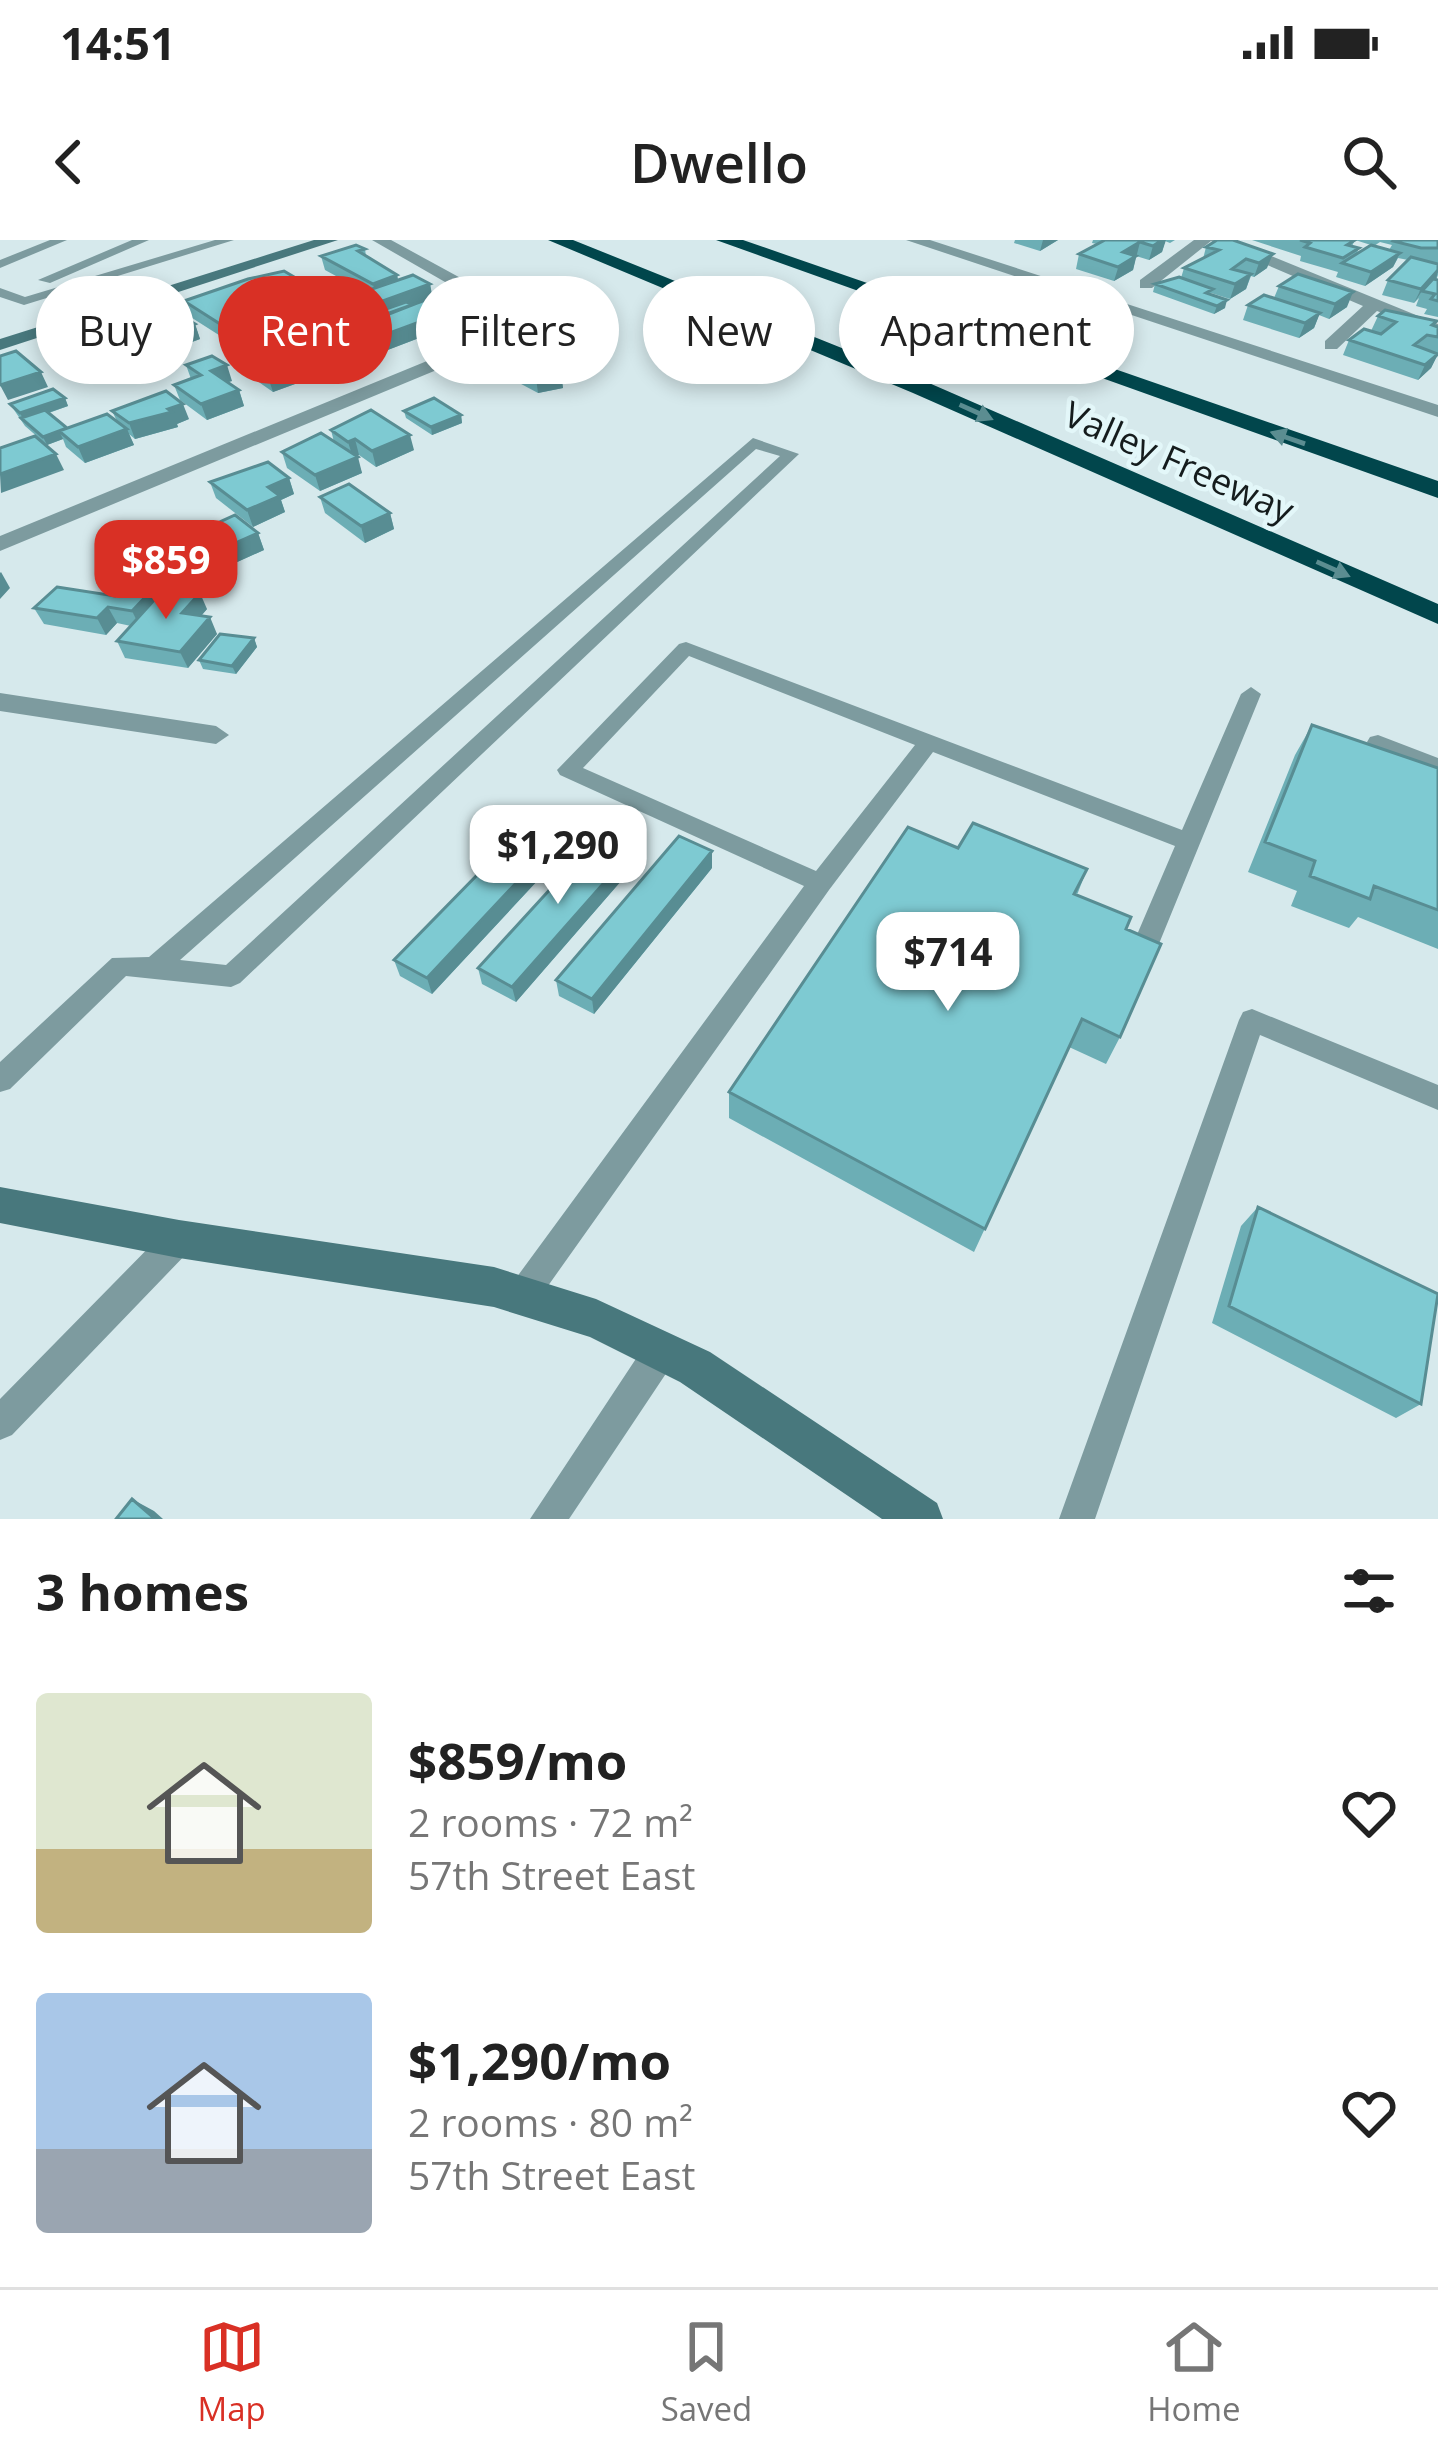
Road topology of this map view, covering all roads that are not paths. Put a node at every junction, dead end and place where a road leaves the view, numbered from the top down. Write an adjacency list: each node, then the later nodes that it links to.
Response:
1 (62, 240): 13 (lane)
2 (142, 240): 16 (lane)
3 (175, 240): 12 (lane)
4 (228, 240): 12 (lane)
5 (330, 240): 14 (main road)
6 (380, 240): 23 (street)
7 (556, 240): 24 (highway, Valley Freeway, one-way to 24)
8 (914, 240): 21 (street)
9 (1204, 240): 15 (street)
10 (1218, 240): 17 (street)
11 (731, 242): 22 (highway, Valley Freeway, one-way to 11)
12 (192, 251): 14 (lane); 16 (lane)
13 (0, 264)
14 (226, 273): 19 (main road)
15 (1146, 284)
16 (4, 294)
17 (1375, 304): 18 (street); 20 (street)
18 (1438, 330)
19 (0, 345)
20 (1330, 345)
21 (1438, 411)
22 (1438, 490)
23 (0, 544)
24 (1438, 615)
25 (1251, 694): 31 (lane)
26 (0, 702): 27 (street)
27 (216, 735)
28 (930, 740): 31 (lane); 32 (lane); 32 (lane)
29 (1378, 742): 30 (lane)
30 (1438, 766)
31 (1188, 842): 33 (lane)
32 (820, 884): 39 (lane)
33 (1143, 951)
34 (154, 968): 34 (lane); 35 (lane)
35 (0, 1080)
36 (1438, 1098): 44 (lane)
37 (0, 1205): 38 (main road)
38 (179, 1239): 39 (main road); 41 (lane)
39 (522, 1296): 40 (main road)
40 (662, 1351): 42 (lane); 43 (main road)
41 (0, 1423)
42 (548, 1519)
43 (921, 1519)
44 (1077, 1519)

